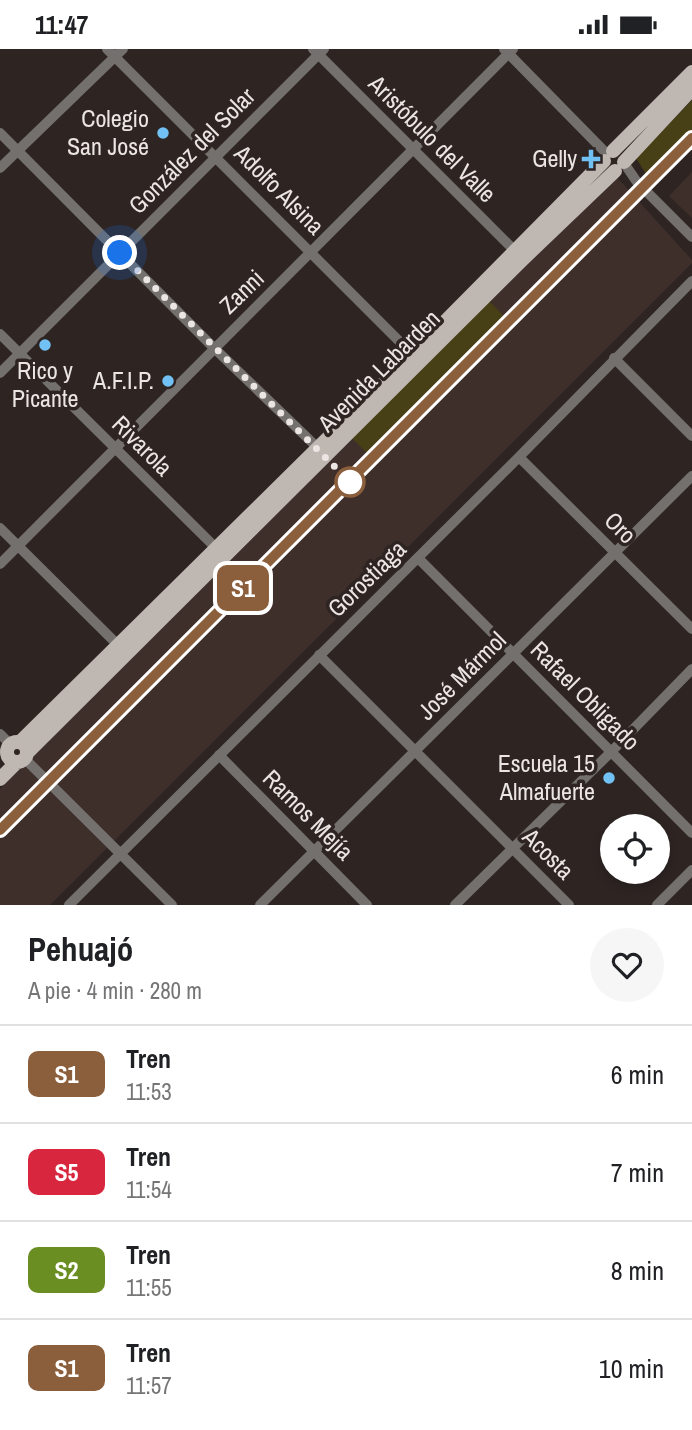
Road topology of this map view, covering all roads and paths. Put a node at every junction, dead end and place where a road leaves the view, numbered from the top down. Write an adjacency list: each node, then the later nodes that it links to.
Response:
1 (318, 51): 8 (street, Aristóbulo del Valle); 9 (street, González del Solar)
2 (509, 51): 8 (street, Zanni); 10 (street)
3 (115, 52): 7 (street); 9 (street, Adolfo Alsina)
4 (692, 72): 10 (main road, Avenida Labarden)
5 (692, 89): 10 (main road, Avenida Labarden)
6 (0, 133): 7 (street)
7 (17, 150): 11 (street); 13 (street)
8 (413, 150): 14 (street, Zanni); 15 (street, Aristóbulo del Valle)
9 (216, 157): 13 (street, González del Solar); 14 (street, Adolfo Alsina)
10 (615, 162): 12 (street); 15 (main road, Avenida Labarden)
11 (0, 168)
12 (692, 237)
13 (120, 253): 18 (street); 19 (street, González del Solar)
14 (312, 253): 18 (street, Zanni); 20 (street, Adolfo Alsina)
15 (518, 254): 20 (main road, Avenida Labarden)
16 (692, 281): 21 (street, Gorostiaga)
17 (0, 334): 19 (street, Rivarola)
18 (214, 348): 24 (street, Zanni); 25 (street)
19 (19, 353): 22 (street, González del Solar); 24 (street, Rivarola)
20 (416, 358): 25 (main road, Avenida Labarden)
21 (614, 358): 23 (street); 26 (street, Gorostiaga)
22 (0, 373)
23 (692, 436)
24 (114, 449): 29 (street, Zanni); 30 (street, Rivarola)
25 (321, 451): 30 (main road, Avenida Labarden)
26 (519, 457): 31 (street, Oro); 32 (street, Gorostiaga)
27 (692, 476): 31 (street, José Mármol)
28 (0, 528): 29 (street)
29 (18, 546): 33 (street, Zanni); 35 (street)
30 (221, 553): 35 (main road, Avenida Labarden)
31 (615, 553): 34 (street, Oro); 36 (street, José Mármol)
32 (418, 558): 36 (street, Rafael Obligado); 37 (street, Gorostiaga)
33 (0, 563)
34 (692, 629)
35 (122, 650): 39 (main road, Avenida Labarden)
36 (513, 654): 40 (street, José Mármol); 41 (street, Rafael Obligado)
37 (319, 655): 40 (street, Acosta); 42 (street, Gorostiaga)
38 (692, 669): 41 (street)
39 (13, 752): 43 (main road, Avenida Labarden); 47 (street)
40 (416, 752): 45 (street, Acosta); 46 (street, José Mármol)
41 (611, 752): 44 (street, Rafael Obligado); 45 (street)
42 (219, 755): 46 (street, Ramos Mejía); 47 (street, Gorostiaga)
43 (0, 779)
44 (692, 833)
45 (512, 848): 53 (street); 54 (street, Acosta)
46 (314, 852): 51 (street, José Mármol); 52 (street, Ramos Mejía)
47 (120, 853): 49 (street, Gorostiaga); 50 (street)
48 (692, 870): 55 (street)
49 (69, 905)
50 (172, 905)
51 (260, 905)
52 (368, 905)
53 (455, 905)
54 (569, 905)
55 (657, 905)

